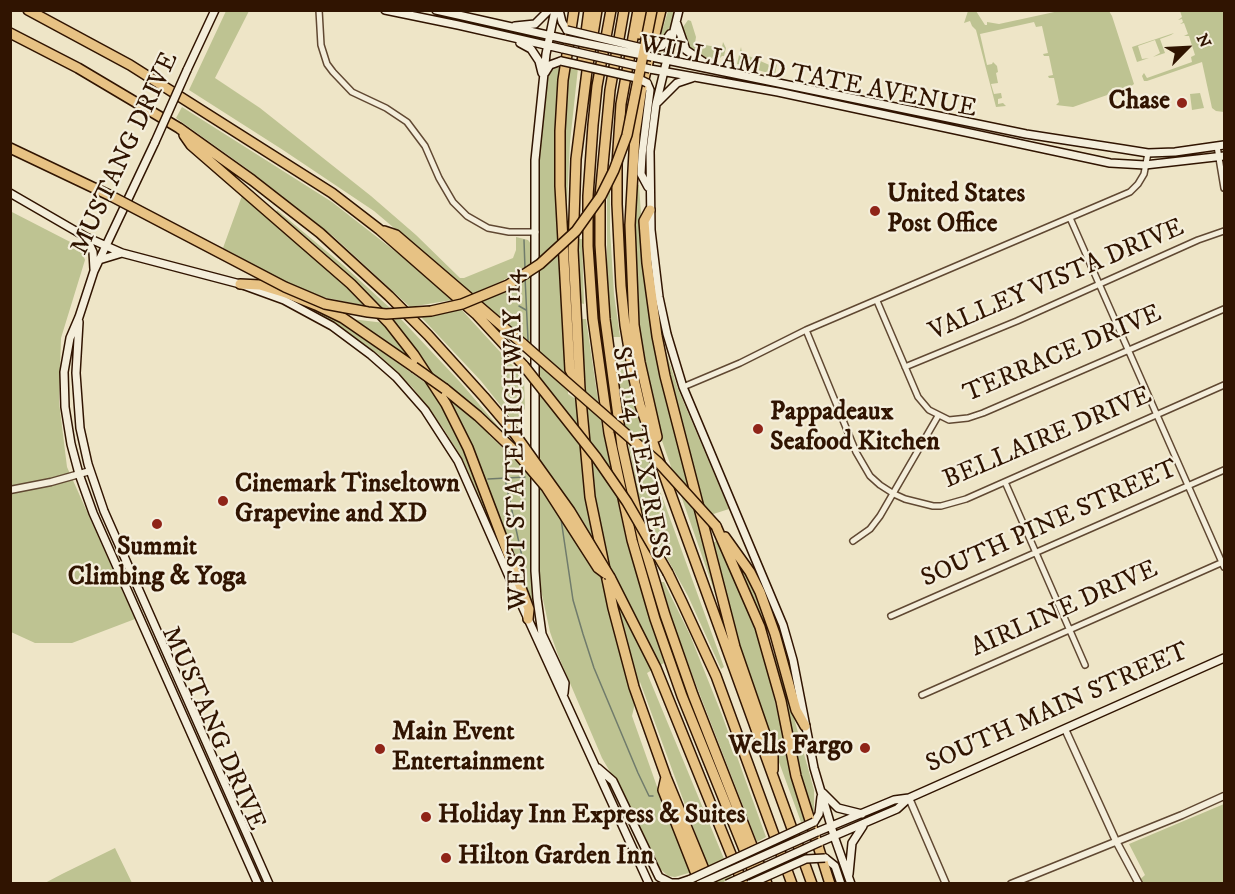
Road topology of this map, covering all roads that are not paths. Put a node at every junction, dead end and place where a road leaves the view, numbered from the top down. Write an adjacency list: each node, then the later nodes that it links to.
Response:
1 (28, 10): 51 (highway)
2 (215, 10): 55 (main road, MUSTANG DRIVE, bridge)
3 (385, 10): 19 (main road, WILLIAM D TATE AVENUE)
4 (436, 10): 18 (main road, WILLIAM D TATE AVENUE)
5 (549, 10): 21 (main road)
6 (557, 10): 20 (main road, bridge); 23 (main road, WEST STATE HIGHWAY 114)
7 (574, 10): 69 (highway)
8 (589, 10): 40 (highway)
9 (597, 10): 40 (highway)
10 (611, 10): 118 (highway, SH 114 TEXPRESS)
11 (624, 10): 119 (highway, SH 114 TEXPRESS)
12 (638, 10): 27 (highway)
13 (645, 10): 27 (highway)
14 (652, 10): 42 (highway, bridge)
15 (661, 10): 72 (highway)
16 (680, 10): 20 (main road)
17 (320, 11): 53 (street)
18 (460, 16): 19 (main road); 21 (main road, WILLIAM D TATE AVENUE)
19 (420, 17): 24 (main road, WILLIAM D TATE AVENUE)
20 (676, 22): 26 (main road); 28 (main road)
21 (509, 26): 23 (main road, WILLIAM D TATE AVENUE)
22 (10, 33): 38 (highway)
23 (550, 36): 25 (main road, WEST STATE HIGHWAY 114); 26 (main road, WILLIAM D TATE AVENUE, bridge)
24 (513, 39): 25 (main road, WILLIAM D TATE AVENUE); 31 (main road)
25 (547, 46): 29 (main road, WILLIAM D TATE AVENUE, bridge); 31 (main road, WEST STATE HIGHWAY 114)
26 (667, 60): 28 (main road, WILLIAM D TATE AVENUE); 29 (main road)
27 (628, 65): 72 (highway)
28 (714, 69): 32 (main road, WILLIAM D TATE AVENUE)
29 (664, 71): 30 (main road, WILLIAM D TATE AVENUE); 34 (main road)
30 (698, 77): 33 (main road, WILLIAM D TATE AVENUE); 34 (main road)
31 (543, 79): 47 (main road, bridge); 53 (main road, WEST STATE HIGHWAY 114)
32 (780, 82): 33 (main road); 35 (main road, WILLIAM D TATE AVENUE)
33 (778, 92): 36 (main road, WILLIAM D TATE AVENUE)
34 (656, 104): 47 (main road)
35 (922, 112): 36 (main road); 37 (main road, WILLIAM D TATE AVENUE)
36 (920, 122): 39 (main road, WILLIAM D TATE AVENUE)
37 (988, 125): 39 (main road); 43 (main road, WILLIAM D TATE AVENUE)
38 (178, 128): 84 (highway, bridge); 88 (highway)
39 (986, 135): 45 (main road, WILLIAM D TATE AVENUE)
40 (579, 141): 69 (highway)
41 (1221, 146): 43 (main road, WILLIAM D TATE AVENUE); 44 (street)
42 (10, 148)
43 (1148, 153): 45 (street)
44 (1222, 157): 45 (main road, WILLIAM D TATE AVENUE); 46 (street)
45 (1145, 165): 50 (street)
46 (1224, 188)
47 (650, 189): 49 (main road)
48 (10, 193): 54 (main road)
49 (650, 210): 68 (main road); 98 (highway)
50 (1070, 218): 60 (street); 61 (street)
51 (380, 230): 80 (highway, bridge); 120 (highway, bridge)
52 (1224, 231): 60 (street, VALLEY VISTA DRIVE)
53 (536, 232): 93 (main road, WEST STATE HIGHWAY 114)
54 (86, 237): 55 (main road); 58 (main road)
55 (106, 246): 56 (main road); 57 (main road, MUSTANG DRIVE)
56 (122, 254): 57 (main road); 59 (main road)
57 (99, 260): 58 (main road, MUSTANG DRIVE)
58 (94, 272): 63 (main road, MUSTANG DRIVE)
59 (240, 284): 84 (highway, bridge); 88 (main road)
60 (1099, 284): 65 (street); 66 (street, VALLEY VISTA DRIVE)
61 (877, 301): 64 (street); 66 (street, TERRACE DRIVE)
62 (1224, 309): 65 (street, TERRACE DRIVE)
63 (79, 317): 74 (main road, MUSTANG DRIVE); 75 (main road, MUSTANG DRIVE)
64 (806, 330): 68 (street); 79 (street, BELLAIRE DRIVE)
65 (1128, 350): 70 (street); 71 (street, TERRACE DRIVE)
66 (905, 367): 71 (street, TERRACE DRIVE)
67 (1224, 385): 70 (street, BELLAIRE DRIVE)
68 (683, 387): 94 (main road)
69 (580, 389): 97 (highway)
70 (1157, 415): 76 (street, BELLAIRE DRIVE); 77 (street)
71 (938, 416): 79 (street)
72 (655, 448): 98 (highway)
73 (1224, 470): 77 (street, SOUTH PINE STREET)
74 (90, 471): 75 (street); 85 (main road, MUSTANG DRIVE)
75 (79, 474): 78 (street); 86 (main road, MUSTANG DRIVE)
76 (1005, 482): 79 (street, BELLAIRE DRIVE); 82 (street)
77 (1188, 485): 82 (street, SOUTH PINE STREET); 83 (street)
78 (10, 490)
79 (894, 494): 81 (street)
80 (717, 526): 94 (highway); 122 (highway)
81 (853, 540)
82 (1036, 552): 87 (street, SOUTH PINE STREET); 89 (street)
83 (1224, 563): 89 (street, AIRLINE DRIVE)
84 (610, 577): 116 (highway)
85 (148, 612): 86 (main road); 107 (main road, MUSTANG DRIVE)
86 (139, 616): 108 (main road, MUSTANG DRIVE)
87 (891, 616)
88 (528, 619): 93 (main road)
89 (1070, 629): 91 (street); 92 (street, AIRLINE DRIVE)
90 (1224, 658): 95 (main road, SOUTH MAIN STREET)
91 (1085, 664)
92 (922, 695)
93 (563, 696): 96 (main road, WEST STATE HIGHWAY 114)
94 (805, 726): 99 (main road)
95 (1065, 729): 101 (main road, SOUTH MAIN STREET); 106 (street)
96 (596, 766): 110 (main road); 113 (main road, WEST STATE HIGHWAY 114)
97 (666, 777): 110 (highway); 114 (highway)
98 (774, 781): 121 (highway)
99 (821, 792): 102 (main road); 104 (main road); 110 (main road, bridge)
100 (1224, 796): 106 (street)
101 (909, 798): 102 (main road, SOUTH MAIN STREET); 103 (main road, SOUTH MAIN STREET); 124 (street)
102 (862, 814): 104 (main road, SOUTH MAIN STREET)
103 (865, 823): 105 (main road, SOUTH MAIN STREET); 109 (main road)
104 (831, 826): 105 (main road); 110 (main road, SOUTH MAIN STREET, bridge)
105 (834, 836): 109 (main road); 115 (main road, SOUTH MAIN STREET, bridge)
106 (1116, 841): 125 (street); 126 (street)
107 (253, 848): 108 (main road); 112 (main road, MUSTANG DRIVE)
108 (244, 852): 111 (main road, MUSTANG DRIVE)
109 (850, 880)
110 (697, 882)
111 (258, 884)
112 (269, 884)
113 (649, 884)
114 (710, 884)
115 (727, 884)
116 (743, 884)
117 (750, 884): 123 (main road, bridge)
118 (758, 884)
119 (767, 884)
120 (792, 884)
121 (812, 884)
122 (830, 884)
123 (841, 884)
124 (946, 884)
125 (1011, 884)
126 (1139, 884)

